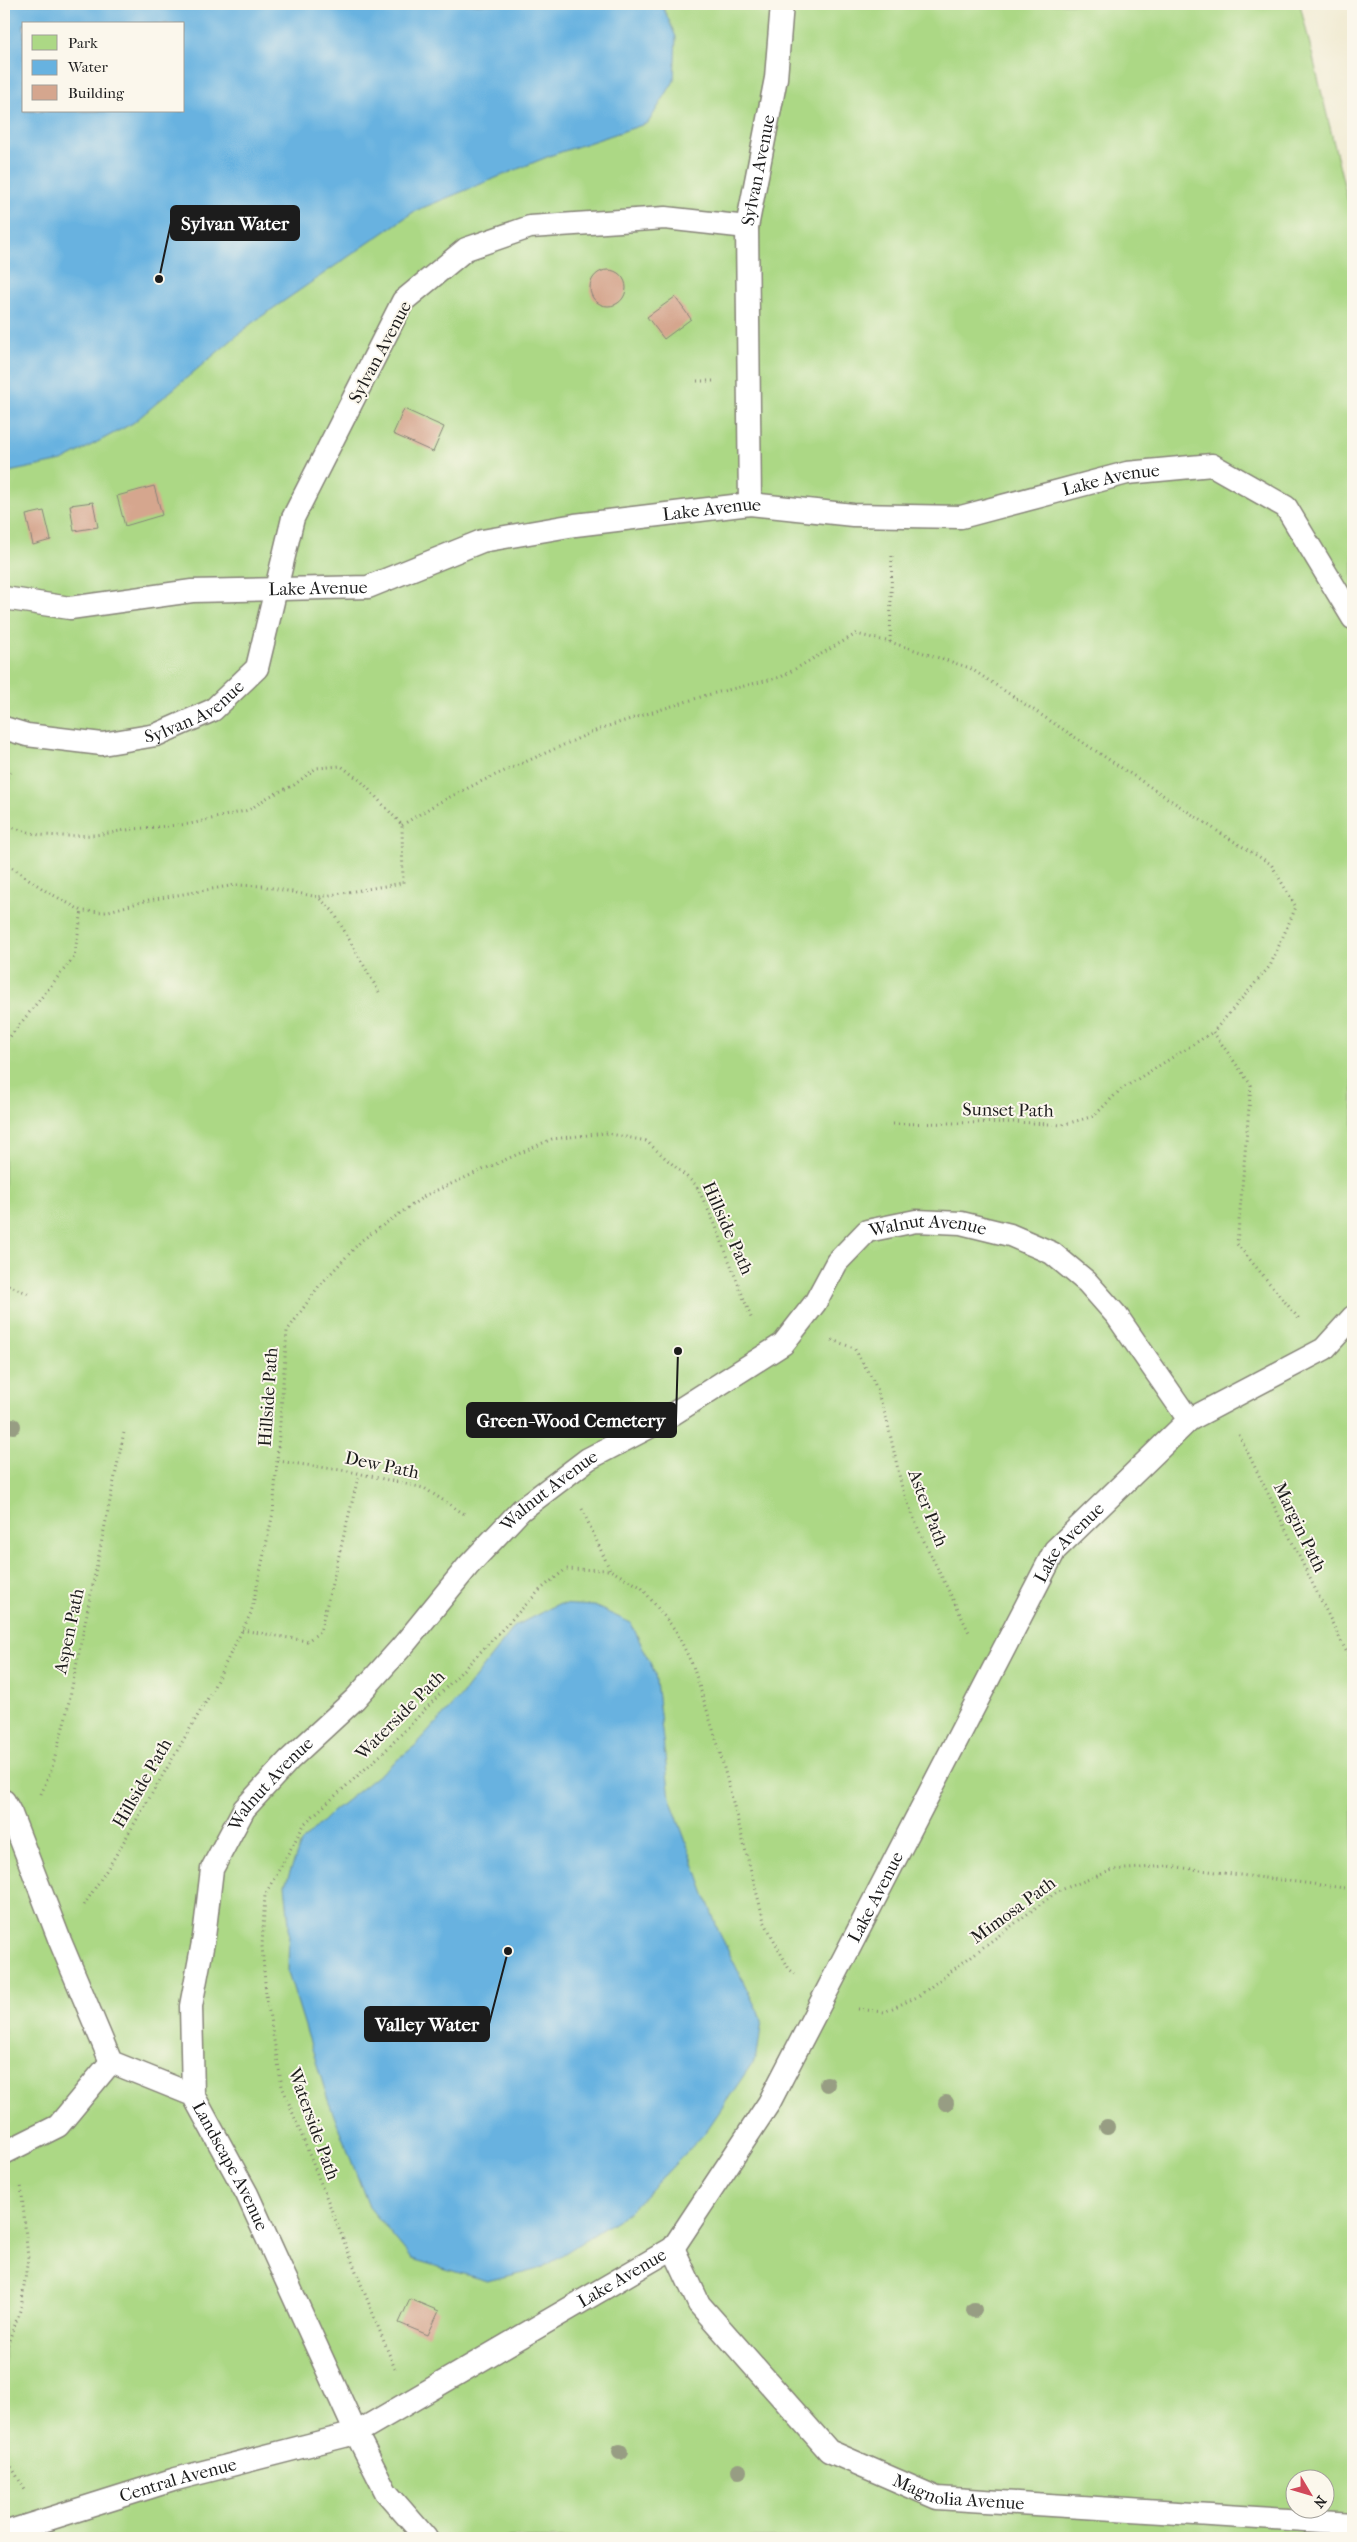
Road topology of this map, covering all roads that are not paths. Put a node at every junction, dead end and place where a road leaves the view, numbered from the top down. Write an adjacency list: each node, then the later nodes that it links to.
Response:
1 (782, 4): 2 (lane, Sylvan Avenue)
2 (747, 227): 3 (lane); 4 (lane, Sylvan Avenue)
3 (750, 504): 4 (lane, Lake Avenue); 6 (lane, Lake Avenue)
4 (276, 590): 5 (lane, Lake Avenue); 7 (lane, Sylvan Avenue)
5 (4, 598)
6 (1353, 618)
7 (4, 728)
8 (1353, 1316): 9 (lane, Lake Avenue)
9 (1189, 1420): 12 (lane, Walnut Avenue); 14 (lane, Lake Avenue)
10 (4, 1801): 11 (lane)
11 (111, 2062): 12 (lane, Landscape Avenue); 13 (lane)
12 (193, 2095): 15 (lane, Landscape Avenue)
13 (4, 2153)
14 (672, 2248): 15 (lane, Lake Avenue); 16 (lane, Magnolia Avenue)
15 (356, 2433): 17 (lane, Central Avenue); 18 (lane, Landscape Avenue)
16 (1353, 2524)
17 (4, 2533)
18 (426, 2538)

